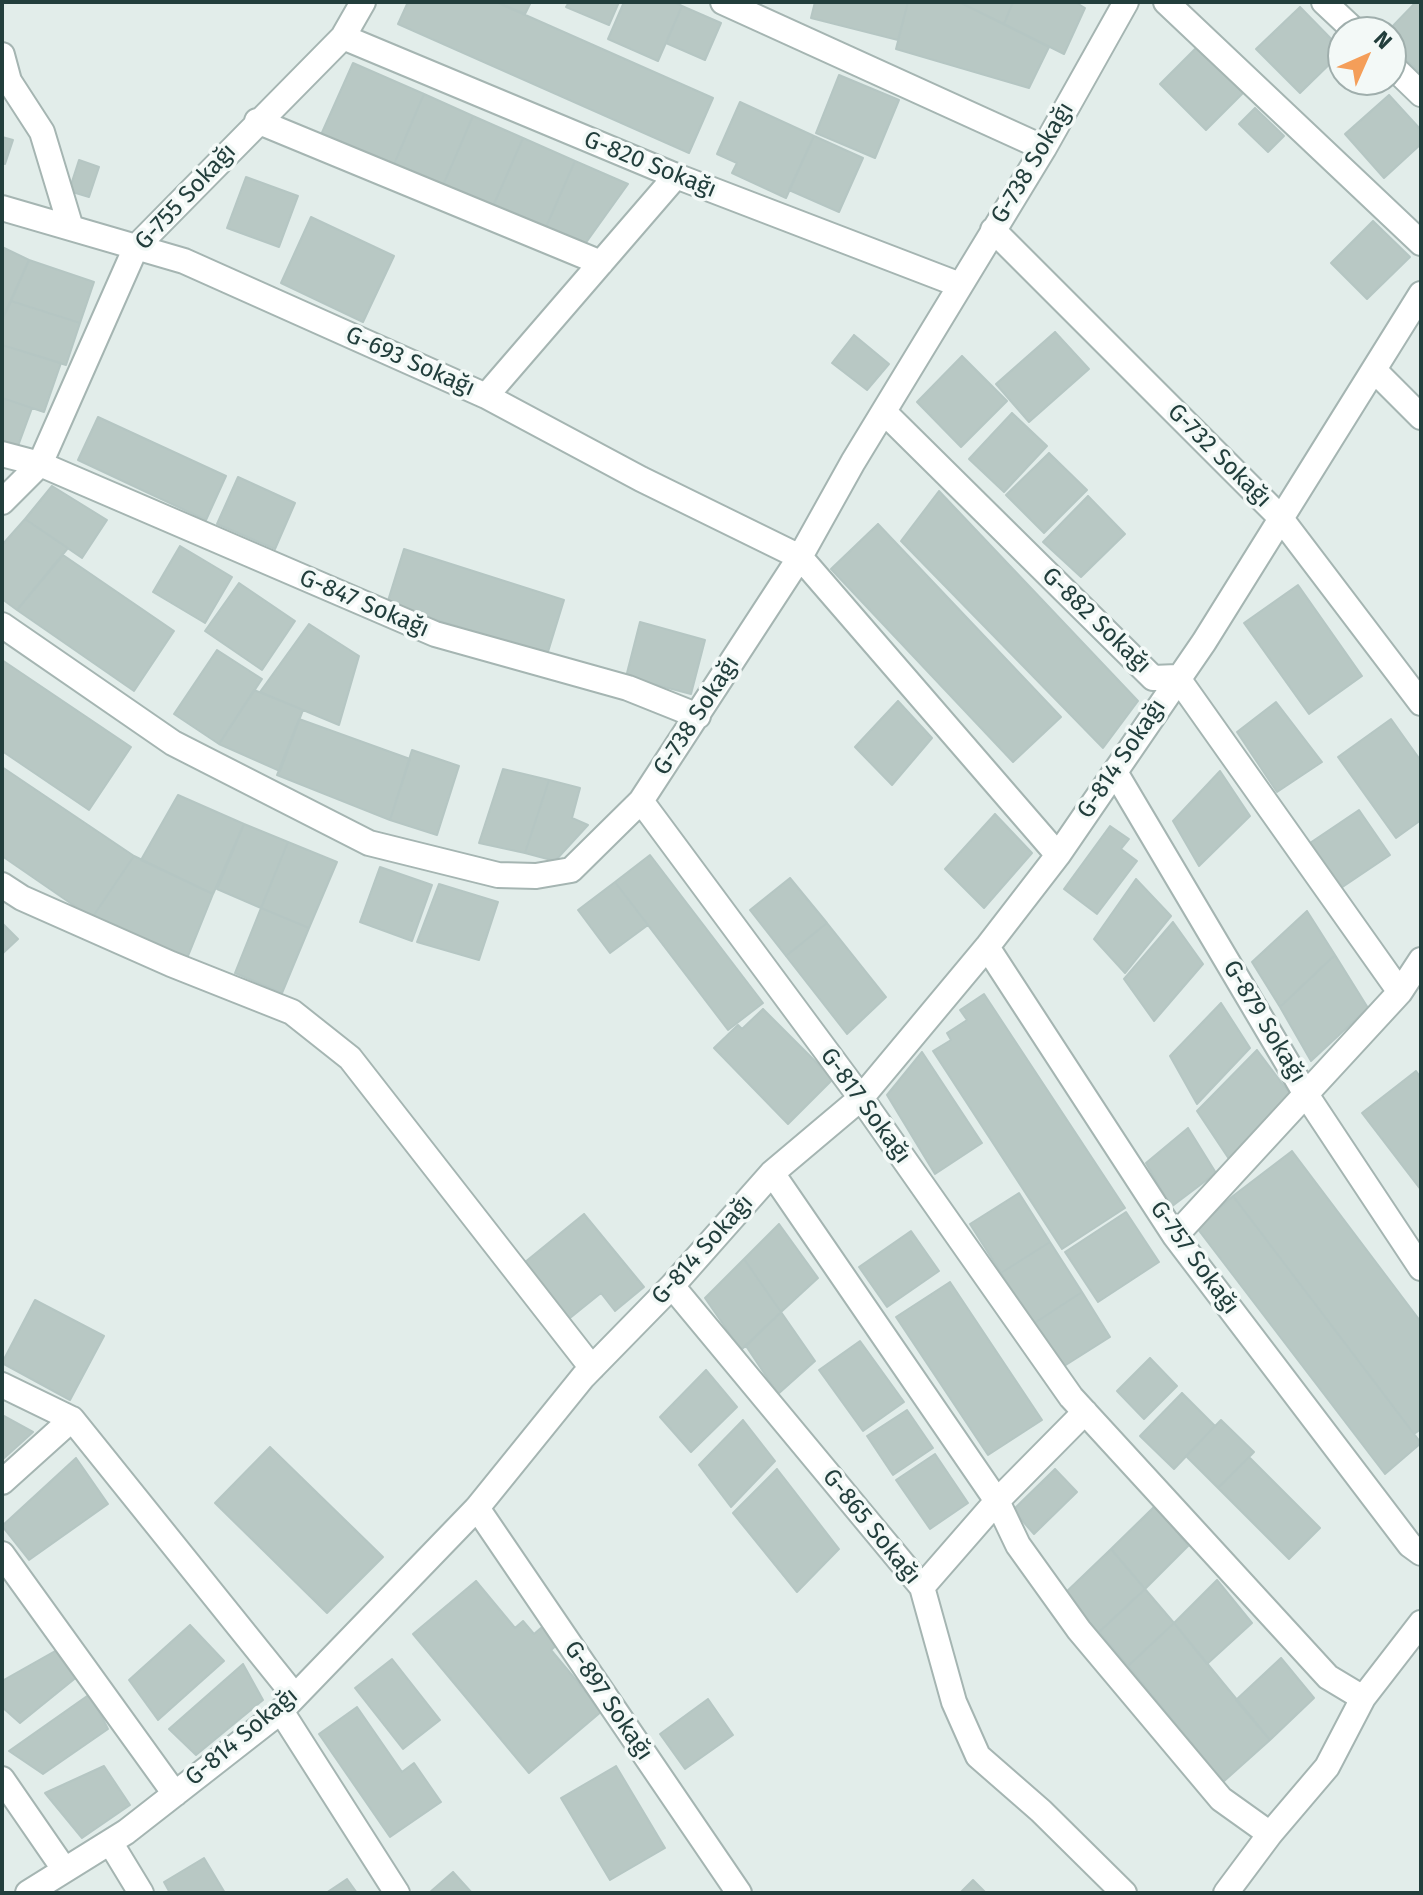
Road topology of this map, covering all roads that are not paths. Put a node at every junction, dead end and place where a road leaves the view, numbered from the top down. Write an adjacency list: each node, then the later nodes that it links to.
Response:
1 (363, 2): 7 (street, G-755 Sokağı)
2 (723, 2): 10 (street)
3 (1166, 2): 15 (street)
4 (1324, 2): 6 (street)
5 (1122, 3): 10 (street, G-738 Sokağı)
6 (1339, 16)
7 (343, 37): 9 (street, G-755 Sokağı); 11 (street, G-820 Sokağı)
8 (2, 55): 13 (street)
9 (257, 121): 16 (street, G-755 Sokağı); 17 (street)
10 (1044, 148): 14 (street, G-738 Sokağı)
11 (676, 176): 17 (street); 18 (street, G-820 Sokağı)
12 (2, 208): 13 (street, G-693 Sokağı)
13 (71, 228): 16 (street, G-693 Sokağı)
14 (993, 230): 18 (street, G-738 Sokağı); 27 (street, G-732 Sokağı)
15 (1421, 243)
16 (136, 247): 21 (street, G-693 Sokağı); 25 (street, G-755 Sokağı)
17 (601, 263): 21 (street)
18 (960, 285): 22 (street, G-738 Sokağı)
19 (1421, 294): 20 (street, G-814 Sokağı)
20 (1374, 370): 23 (street); 27 (street, G-814 Sokağı)
21 (486, 396): 28 (street, G-693 Sokağı)
22 (884, 412): 28 (street, G-738 Sokağı); 30 (street, G-882 Sokağı)
23 (1421, 417)
24 (2, 454): 25 (street, G-847 Sokağı)
25 (40, 464): 26 (street, G-755 Sokağı); 32 (street, G-847 Sokağı)
26 (2, 502)
27 (1279, 516): 30 (street, G-814 Sokağı); 31 (street, G-732 Sokağı)
28 (800, 557): 32 (street, G-738 Sokağı); 35 (street)
29 (2, 625): 34 (street, G-738 Sokağı)
30 (1177, 677): 33 (street, G-814 Sokağı); 39 (street, G-882 Sokağı)
31 (1421, 703)
32 (698, 716): 34 (street, G-738 Sokağı)
33 (1115, 772): 35 (street, G-814 Sokağı); 40 (street, G-879 Sokağı)
34 (641, 801): 41 (street, G-817 Sokağı)
35 (1058, 855): 37 (street, G-814 Sokağı)
36 (2, 885): 46 (street)
37 (987, 947): 41 (street, G-814 Sokağı); 43 (street, G-757 Sokağı)
38 (1421, 960): 39 (street)
39 (1400, 992): 40 (street)
40 (1307, 1096): 43 (street); 44 (street, G-879 Sokağı)
41 (861, 1098): 42 (street, G-814 Sokağı); 48 (street, G-817 Sokağı)
42 (772, 1173): 45 (street, G-814 Sokağı); 51 (street)
43 (1175, 1236): 53 (street, G-757 Sokağı)
44 (1421, 1268)
45 (672, 1286): 46 (street, G-814 Sokağı); 55 (street, G-865 Sokağı)
46 (592, 1368): 52 (street, G-814 Sokağı)
47 (2, 1385): 49 (street)
48 (1085, 1412): 51 (street); 57 (street, G-817 Sokağı)
49 (72, 1419): 50 (street); 58 (street)
50 (2, 1482)
51 (997, 1501): 55 (street); 61 (street)
52 (477, 1508): 58 (street, G-814 Sokağı); 67 (street, G-897 Sokağı)
53 (1421, 1553)
54 (2, 1554): 60 (street)
55 (922, 1587): 68 (street, G-865 Sokağı)
56 (1421, 1623): 57 (street)
57 (1363, 1698): 61 (street)
58 (288, 1703): 60 (street, G-814 Sokağı); 66 (street)
59 (2, 1779): 63 (street)
60 (175, 1794): 62 (street, G-814 Sokağı)
61 (1270, 1834): 69 (street)
62 (110, 1842): 63 (street, G-814 Sokağı); 65 (street)
63 (64, 1869): 64 (street, G-814 Sokağı)
64 (28, 1893)
65 (141, 1893)
66 (397, 1893)
67 (739, 1893)
68 (1124, 1893)
69 (1226, 1893)

